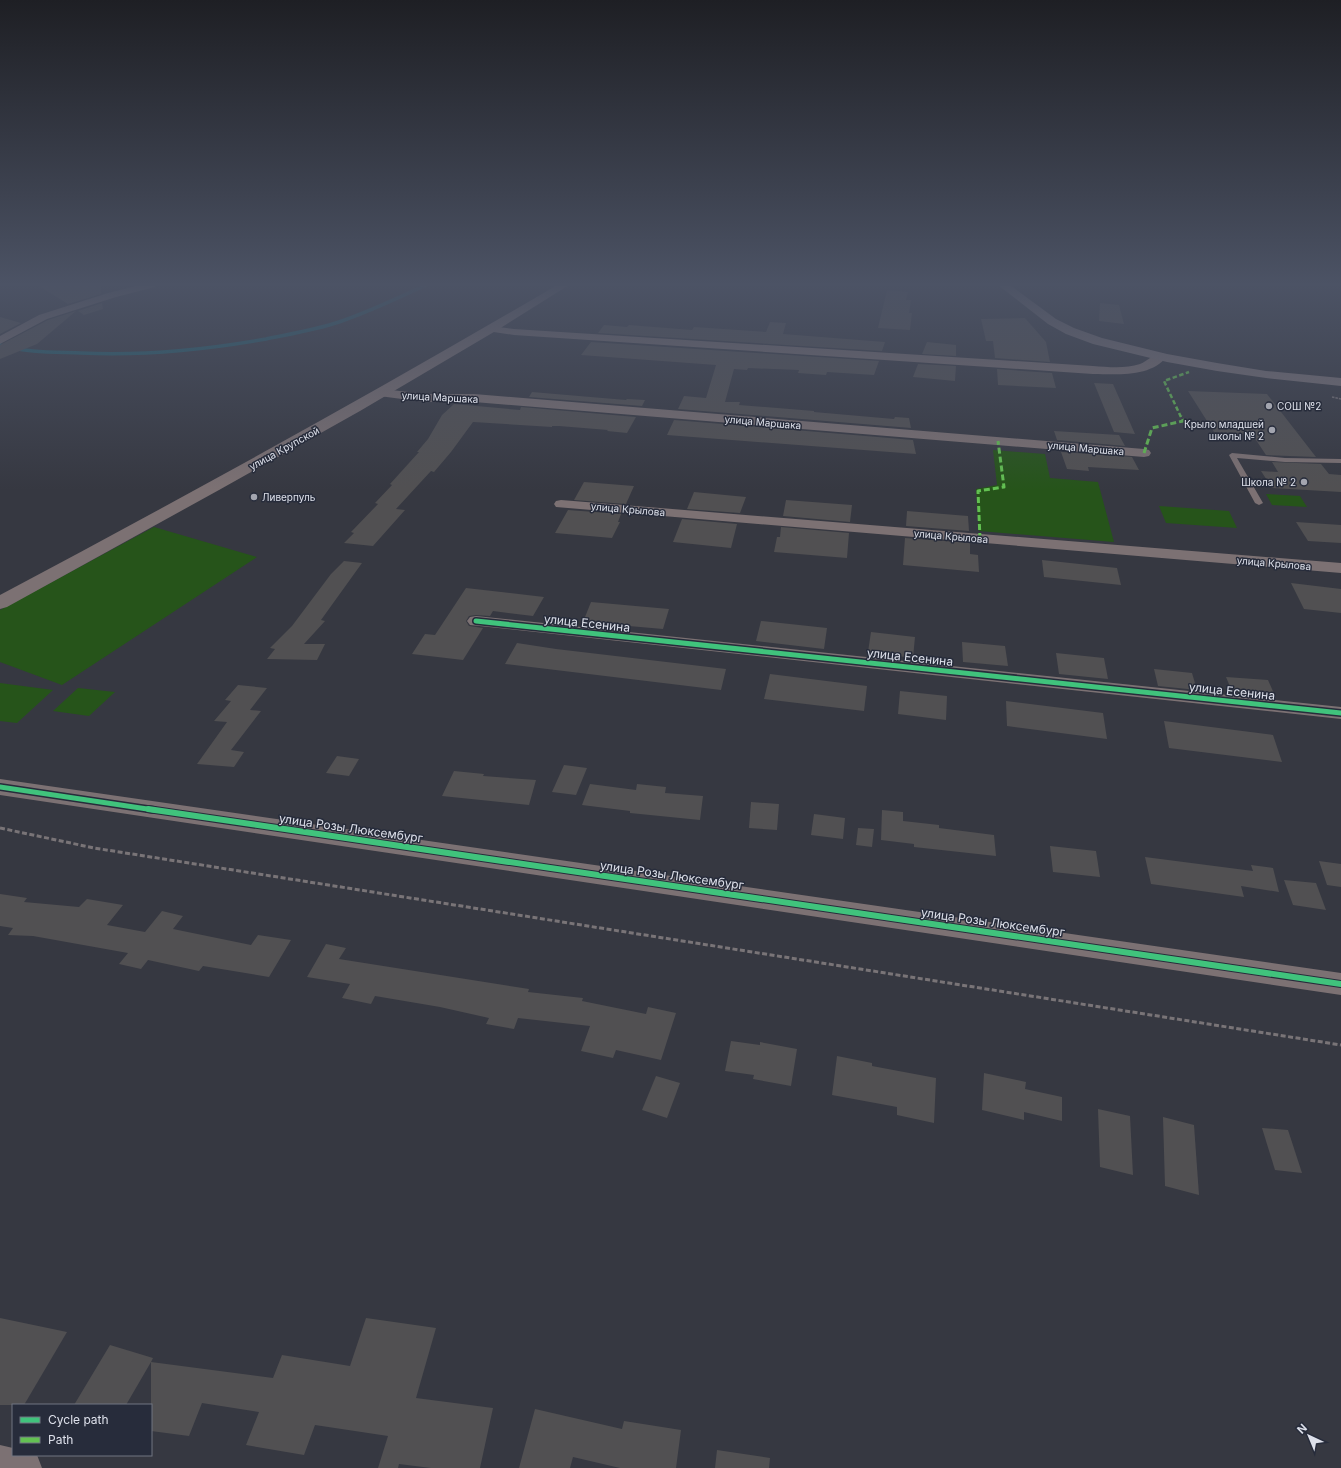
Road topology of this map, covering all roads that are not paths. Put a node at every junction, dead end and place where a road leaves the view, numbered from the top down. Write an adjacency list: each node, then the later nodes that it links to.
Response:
1 (450, 354): 6 (street, улица Крупской)
2 (838, 354): 4 (street)
3 (1151, 354): 4 (main road)
4 (1161, 356): 5 (main road)
5 (1341, 382)
6 (383, 393): 7 (street, улица Маршака); 12 (street, улица Крупской)
7 (1144, 453)
8 (1341, 462): 9 (lane)
9 (1259, 503)
10 (561, 504): 11 (street, улица Крылова)
11 (1341, 568)
12 (0, 603)
13 (476, 621): 14 (street, улица Есенина)
14 (1341, 713)
15 (0, 787): 16 (street, улица Розы Люксембург)
16 (1341, 984)
17 (0, 1463): 18 (street)
18 (24, 1468)

